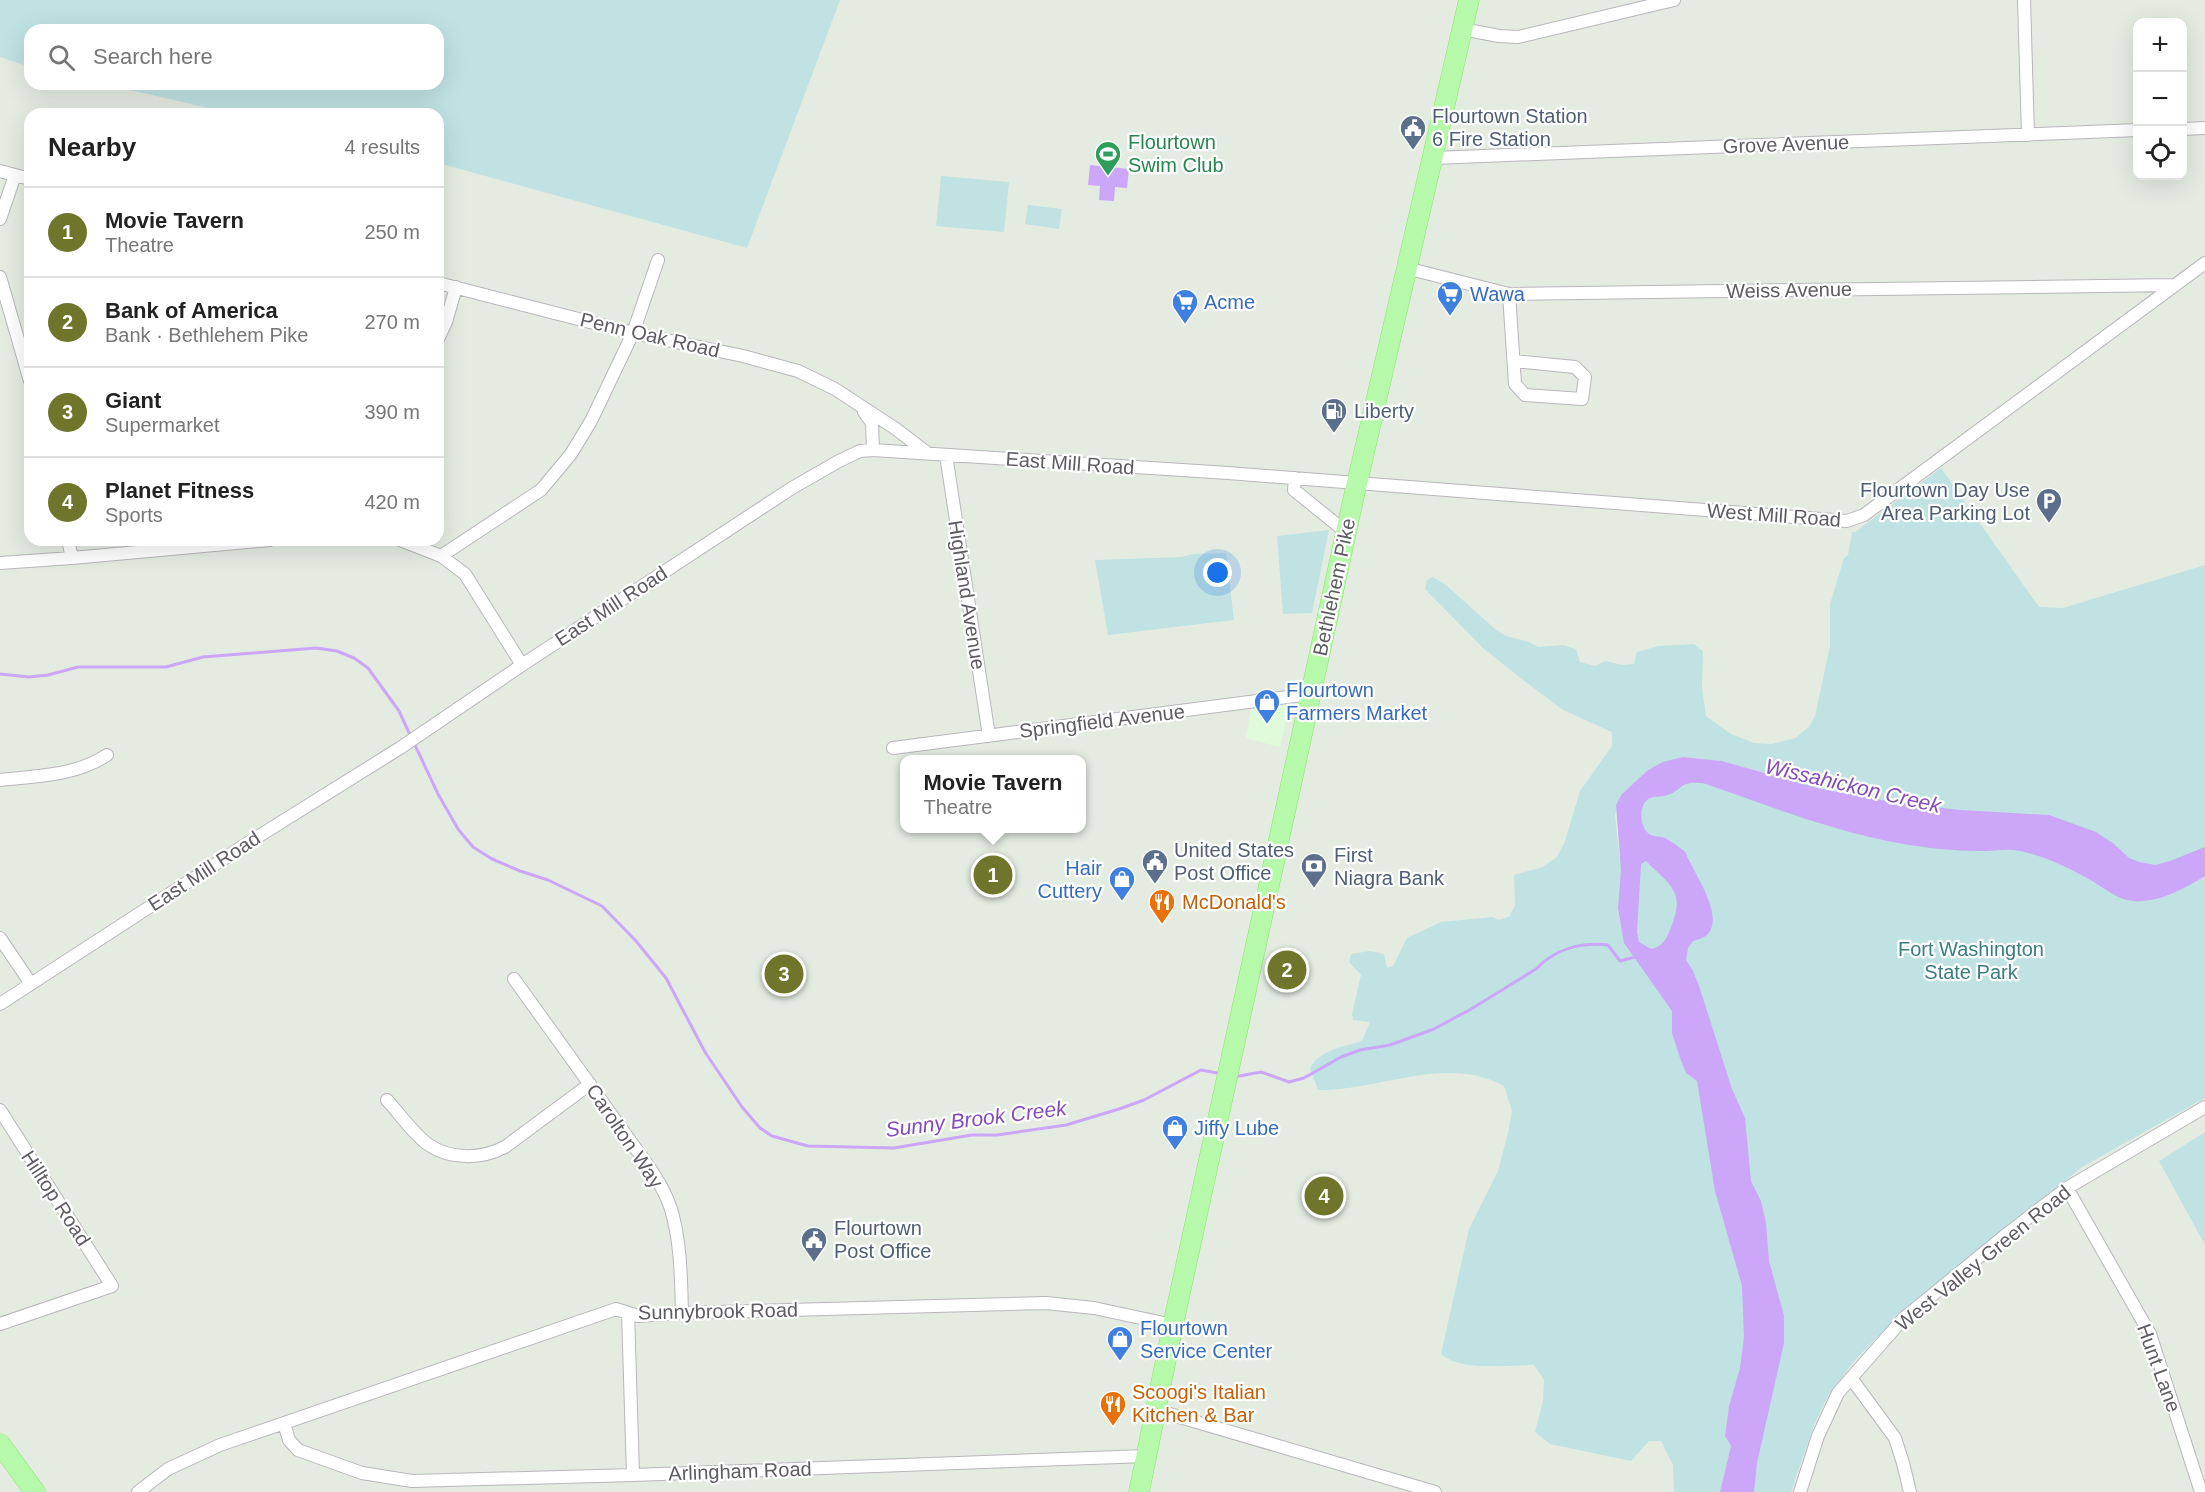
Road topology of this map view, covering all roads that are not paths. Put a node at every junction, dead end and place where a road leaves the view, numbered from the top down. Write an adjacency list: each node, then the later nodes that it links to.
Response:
1 (1469, 0): 4 (main road, Bethlehem Pike)
2 (1674, 0): 4 (street)
3 (2024, 0): 8 (street)
4 (1462, 28): 9 (main road, Bethlehem Pike)
5 (2205, 128): 6 (street)
6 (2187, 129)
7 (2133, 130): 8 (street, Grove Avenue)
8 (2028, 135): 9 (street, Grove Avenue)
9 (1434, 158): 16 (main road, Bethlehem Pike)
10 (0, 171): 11 (street)
11 (15, 175): 12 (street); 13 (street)
12 (24, 177)
13 (0, 219)
14 (658, 260): 23 (street)
15 (2205, 262): 19 (street, West Mill Road)
16 (1406, 268): 21 (street, Weiss Avenue); 31 (main road, Bethlehem Pike)
17 (0, 277): 24 (street)
18 (444, 284): 20 (street, Penn Oak Road)
19 (2174, 285): 21 (street, Weiss Avenue); 31 (street, West Mill Road)
20 (456, 287): 22 (street); 23 (street, Penn Oak Road)
21 (1509, 294): 25 (street)
22 (444, 326)
23 (633, 333): 26 (street, Penn Oak Road); 36 (street)
24 (24, 360)
25 (1514, 361): 25 (street)
26 (855, 402): 27 (street, Penn Oak Road); 28 (street, Penn Oak Road)
27 (873, 450): 28 (street, East Mill Road); 39 (street, East Mill Road)
28 (927, 453): 29 (street, East Mill Road)
29 (946, 455): 30 (street, East Mill Road); 41 (street, Highland Avenue)
30 (1295, 478): 31 (street, West Mill Road); 32 (street)
31 (1357, 483): 32 (main road, Bethlehem Pike)
32 (1346, 532): 40 (main road, Bethlehem Pike)
33 (69, 546): 37 (street)
34 (204, 546): 37 (street)
35 (415, 546): 36 (street)
36 (441, 556): 39 (street)
37 (72, 558): 38 (street)
38 (0, 563)
39 (522, 664): 47 (street, East Mill Road)
40 (1311, 694): 41 (street, Springfield Avenue); 57 (main road, Bethlehem Pike)
41 (989, 736): 42 (street, Springfield Avenue)
42 (894, 748)
43 (107, 755): 44 (street)
44 (0, 780)
45 (0, 938): 47 (street)
46 (514, 979): 49 (street, Carolton Way)
47 (31, 984): 48 (street, East Mill Road)
48 (0, 1004)
49 (590, 1084): 50 (street); 55 (street, Carolton Way)
50 (387, 1100)
51 (2205, 1107): 53 (street, West Valley Green Road)
52 (0, 1110): 56 (street, Hilltop Road)
53 (2067, 1188): 58 (street, West Valley Green Road); 71 (street, Hunt Lane)
54 (628, 1313): 55 (street, Sunnybrook Road); 60 (street, Sunnybrook Road); 63 (street)
55 (682, 1313): 57 (street, Sunnybrook Road)
56 (0, 1324)
57 (1173, 1325): 59 (main road, Bethlehem Pike)
58 (1851, 1377): 69 (street, West Valley Green Road); 70 (street)
59 (1156, 1410): 62 (main road, Bethlehem Pike); 68 (street)
60 (284, 1423): 64 (street, Arlingham Road); 66 (street, Sunnybrook Road)
61 (0, 1444): 65 (main road)
62 (1146, 1456): 63 (street, Arlingham Road); 67 (main road, Bethlehem Pike)
63 (633, 1475): 64 (street, Arlingham Road)
64 (440, 1487)
65 (35, 1492)
66 (138, 1492)
67 (1139, 1492)
68 (1435, 1492)
69 (1800, 1492)
70 (1910, 1492)
71 (2201, 1492)

